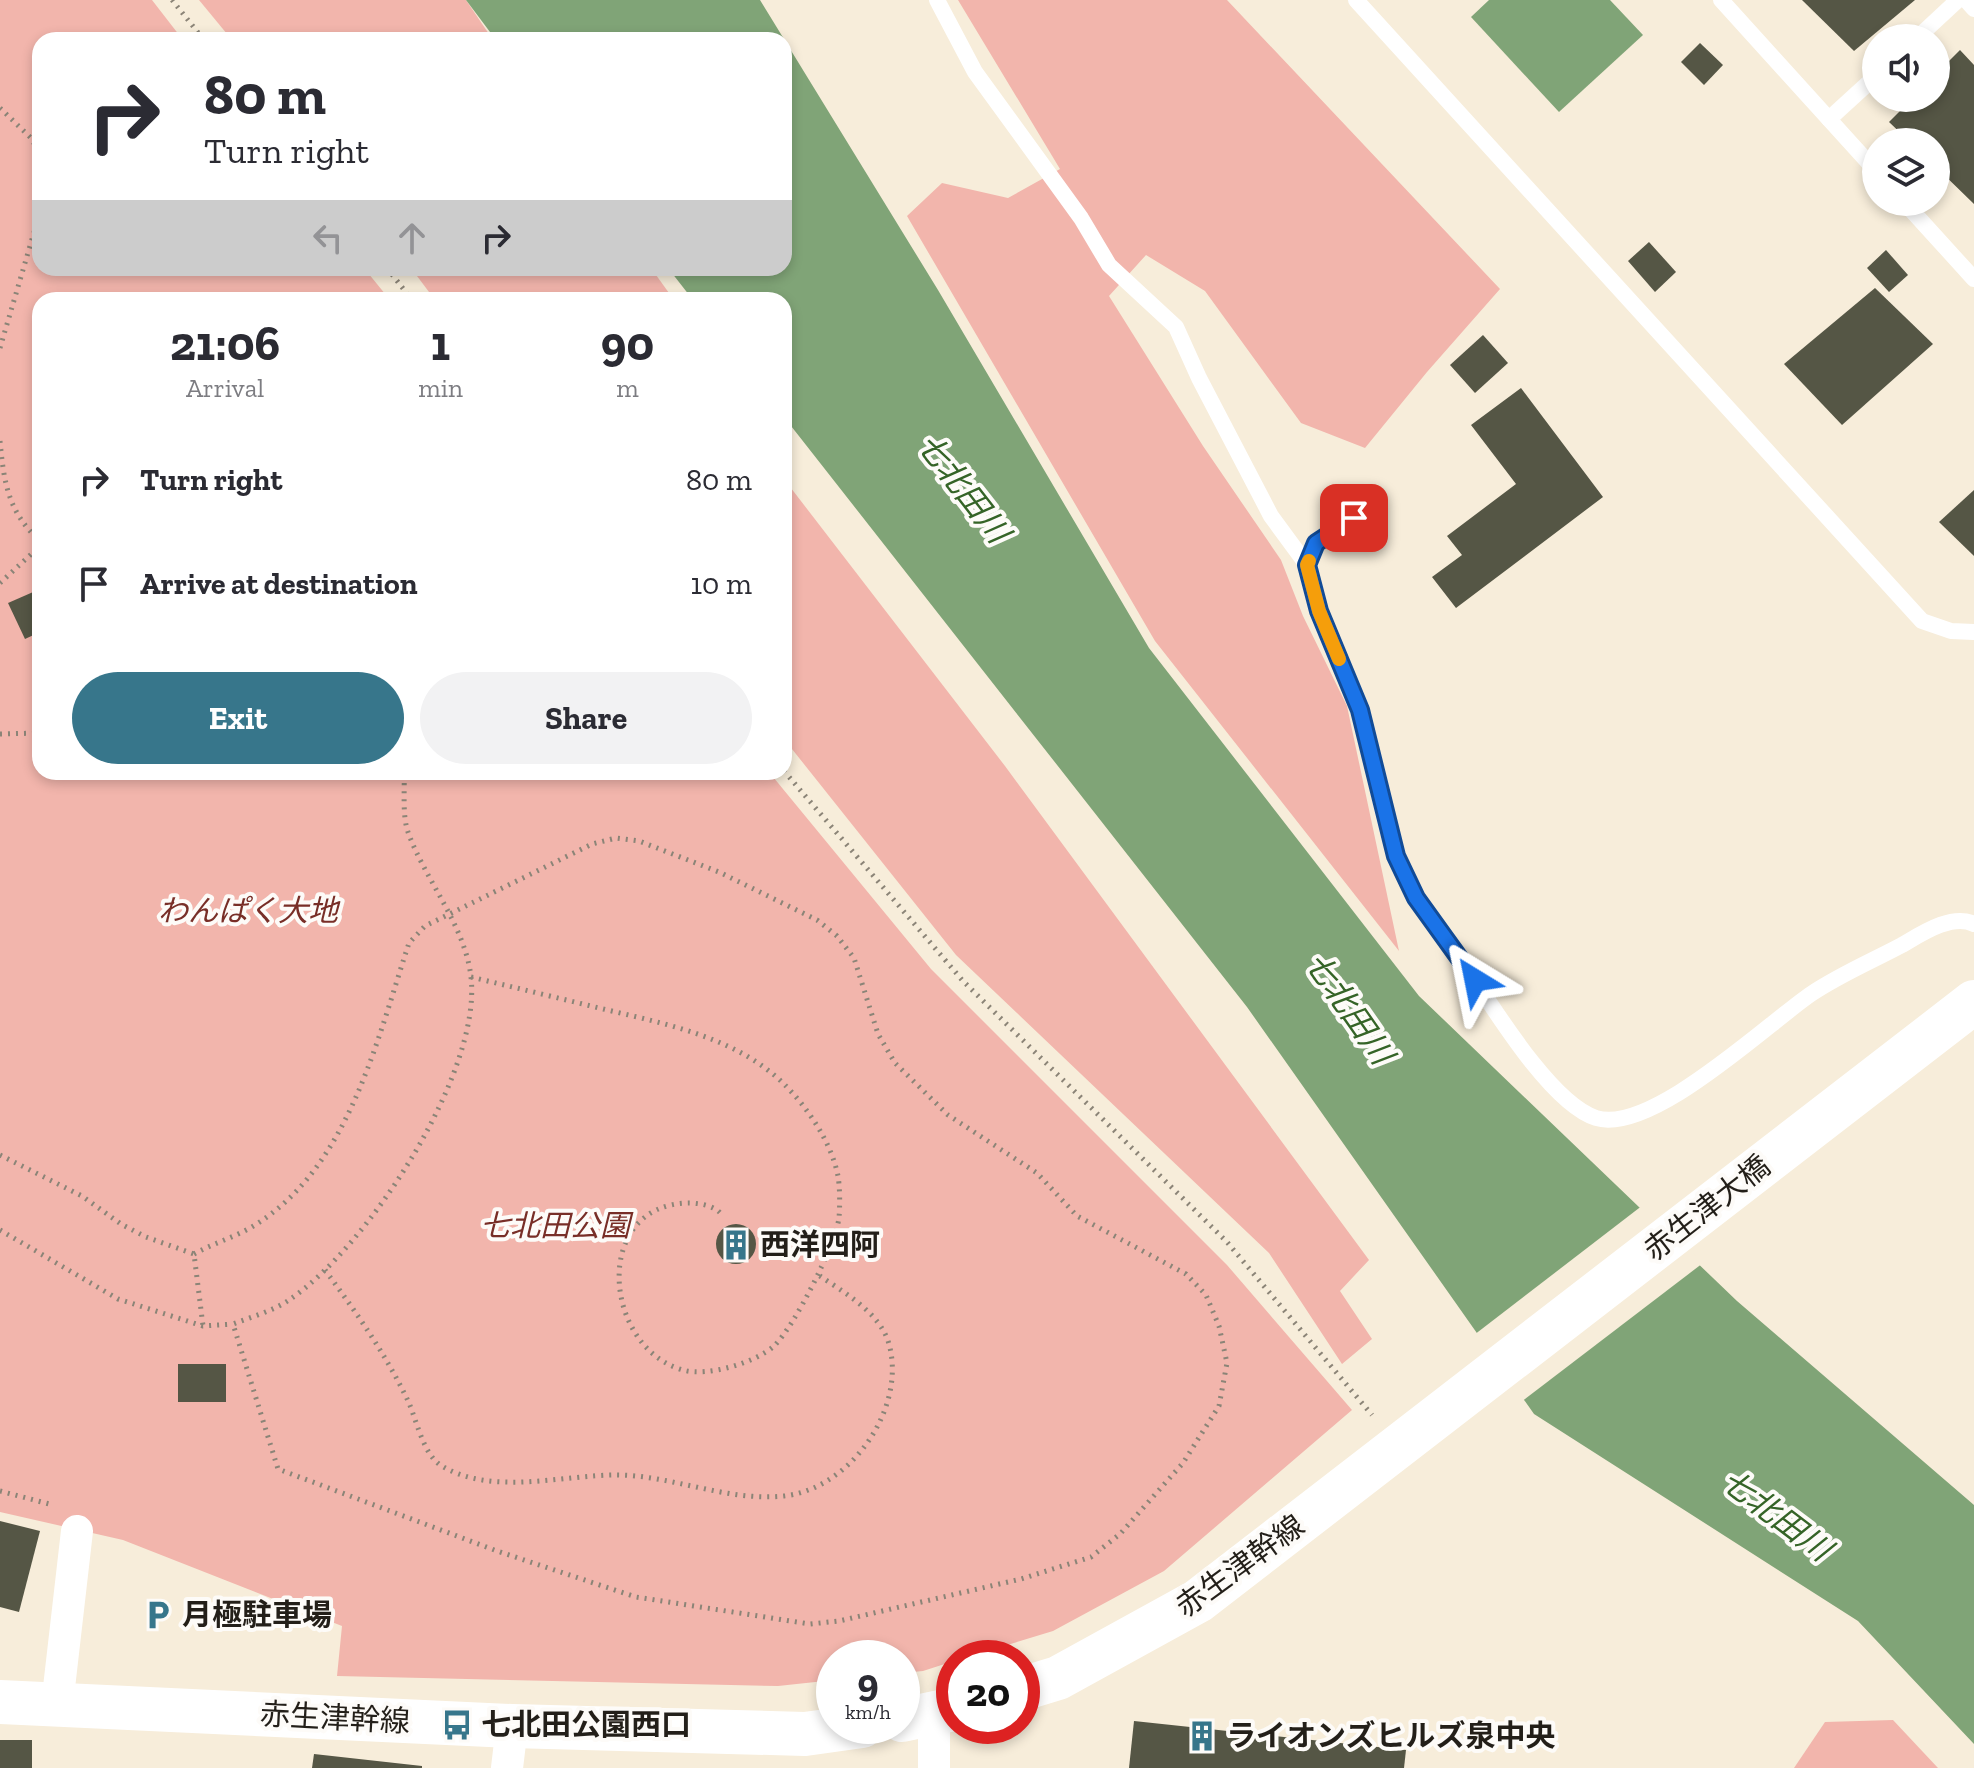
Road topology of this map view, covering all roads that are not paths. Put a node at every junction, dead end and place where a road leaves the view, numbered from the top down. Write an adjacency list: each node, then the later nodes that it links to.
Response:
1 (937, 0): 14 (lane)
2 (1356, 0): 15 (lane)
3 (1721, 0): 9 (lane)
4 (1958, 0): 7 (lane)
5 (1966, 0): 6 (lane)
6 (1974, 9)
7 (1932, 24)
8 (1862, 89): 9 (lane)
9 (1829, 119): 10 (lane)
10 (1862, 156)
11 (1917, 216): 12 (lane)
12 (1974, 279)
13 (1354, 518): 14 (lane)
14 (1307, 565): 16 (lane)
15 (1974, 632)
16 (1974, 924)
17 (1973, 1002): 18 (street, 赤生津大橋)
18 (1441, 1414): 20 (street, 赤生津幹線)
19 (77, 1531): 22 (street)
20 (1040, 1684)
21 (0, 1702): 22 (street, 赤生津幹線)
22 (57, 1705): 25 (street, 赤生津幹線)
23 (930, 1715): 26 (street)
24 (816, 1732): 25 (street, 赤生津幹線)
25 (509, 1747)
26 (934, 1768)

